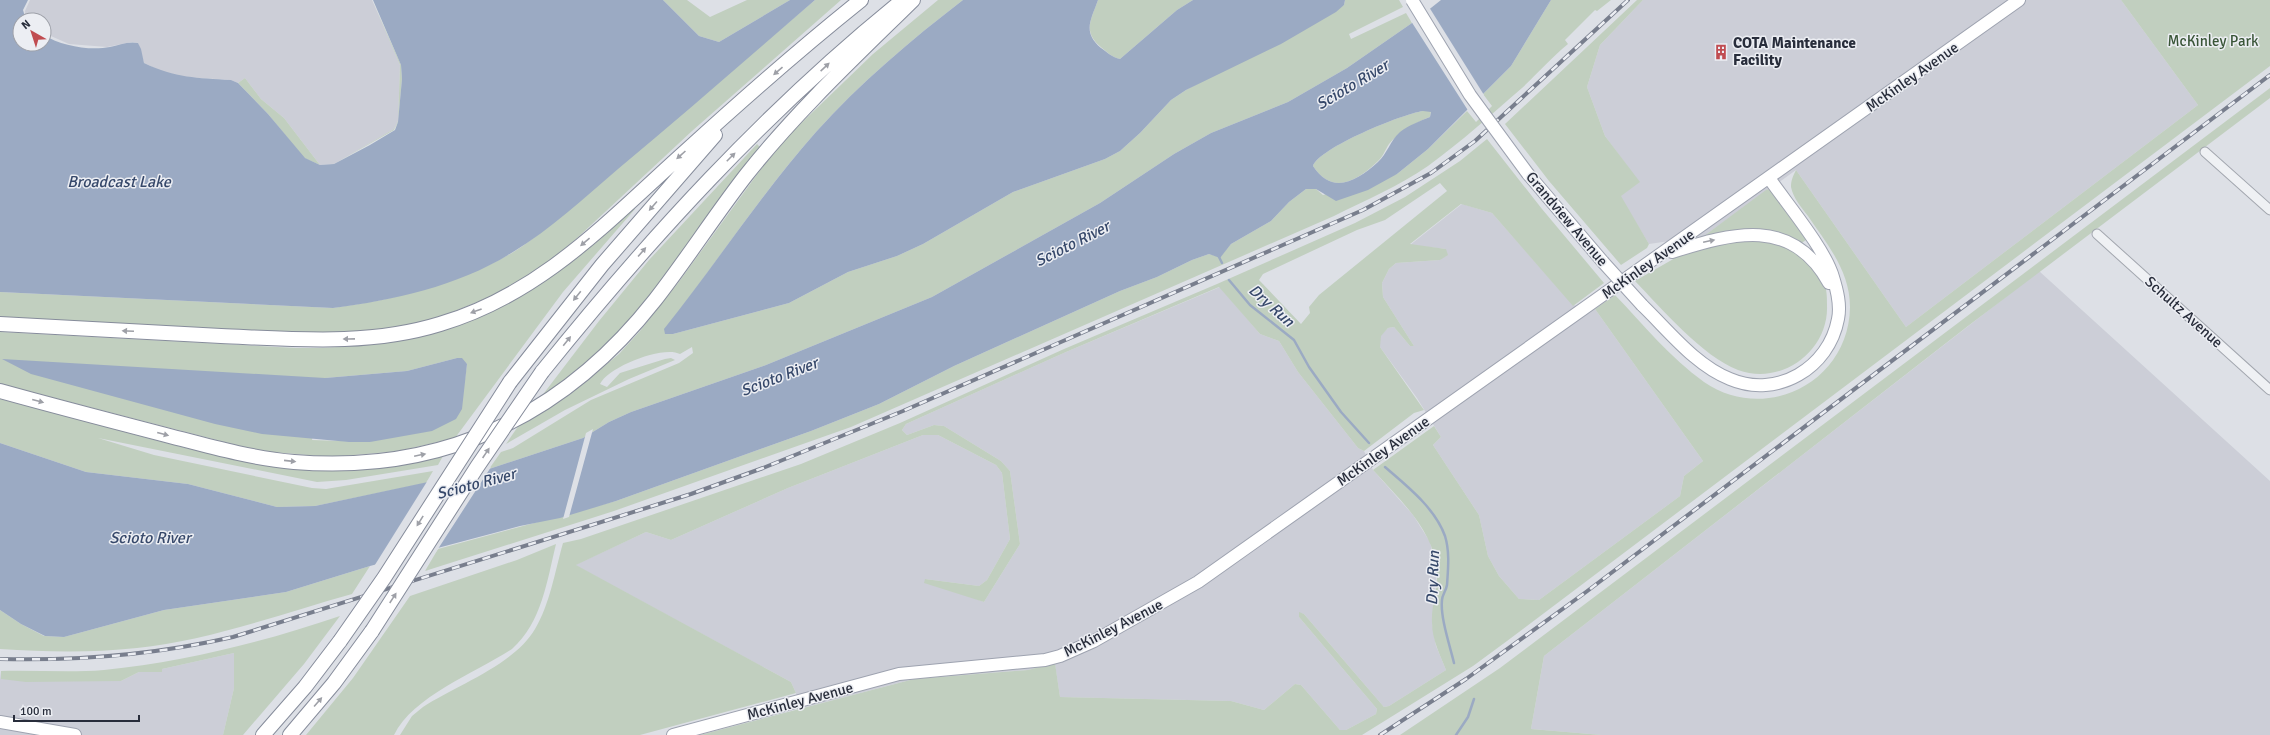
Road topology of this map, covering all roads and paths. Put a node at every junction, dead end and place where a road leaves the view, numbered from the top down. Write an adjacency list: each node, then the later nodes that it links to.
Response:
1 (861, 0): 6 (highway, one-way to 6)
2 (903, 0): 18 (highway, one-way to 2, bridge)
3 (913, 0): 15 (highway, one-way to 3)
4 (1412, 0): 12 (main road, Grandview Avenue, bridge)
5 (2019, 0): 8 (main road, McKinley Avenue)
6 (742, 102): 13 (highway, one-way to 13); 17 (highway, one-way to 17, bridge)
7 (2205, 152): 9 (street)
8 (1769, 178): 11 (main road, McKinley Avenue); 12 (main road, Grandview Avenue)
9 (2270, 210)
10 (2097, 234): 14 (street, Schultz Avenue)
11 (1658, 257): 12 (main road, one-way to 12); 20 (main road, McKinley Avenue)
12 (1839, 300)
13 (0, 324)
14 (2270, 390)
15 (0, 391)
16 (0, 722): 19 (main road)
17 (265, 732)
18 (291, 733)
19 (75, 735)
20 (673, 735)

